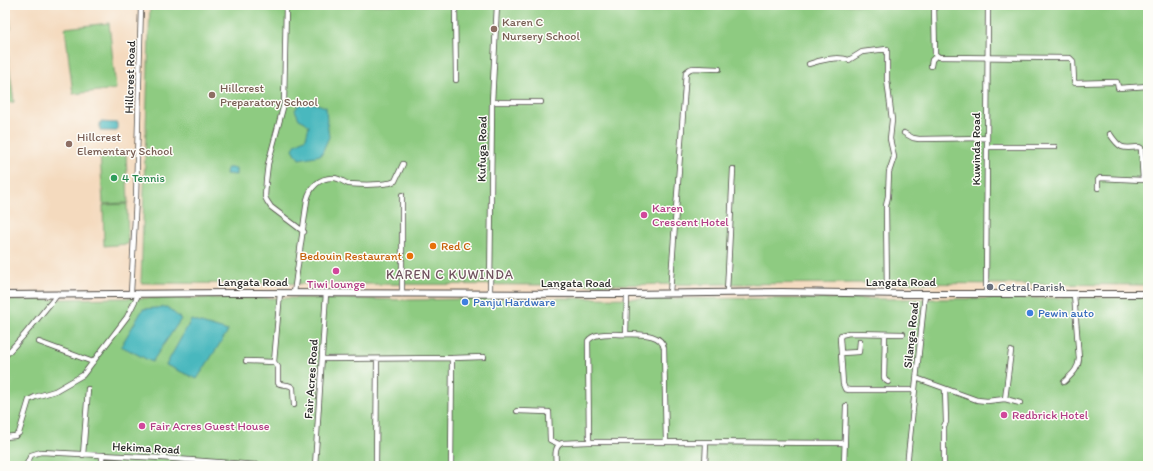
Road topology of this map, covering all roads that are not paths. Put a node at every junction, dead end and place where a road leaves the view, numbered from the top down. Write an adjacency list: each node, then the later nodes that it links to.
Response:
1 (141, 5): 28 (street, Hillcrest Road)
2 (286, 5): 26 (street)
3 (455, 5): 12 (street)
4 (497, 5): 14 (street, Kufuga Road)
5 (934, 5): 7 (street)
6 (988, 5): 8 (street, Kuwinda Road)
7 (936, 56): 8 (street); 10 (street)
8 (987, 57): 13 (street); 18 (street, Kuwinda Road)
9 (809, 64): 38 (street)
10 (931, 66)
11 (719, 69): 33 (street)
12 (456, 80)
13 (1148, 86)
14 (492, 102): 15 (street); 36 (street, Kufuga Road)
15 (541, 102)
16 (904, 133): 18 (street)
17 (1110, 134): 23 (street)
18 (986, 138): 19 (street, Kuwinda Road)
19 (987, 147): 20 (street); 40 (street, Kuwinda Road)
20 (1055, 147)
21 (403, 164): 26 (street)
22 (733, 169): 27 (street)
23 (1145, 180): 24 (street)
24 (1098, 188)
25 (402, 195): 35 (street)
26 (304, 232): 31 (street)
27 (727, 292): 33 (main road, Langata Road); 38 (main road, Langata Road)
28 (131, 293): 29 (main road, Langata Road); 34 (main road, Langata Road)
29 (138, 293): 30 (main road, Langata Road); 57 (street)
30 (280, 293): 31 (main road, Langata Road); 58 (street)
31 (294, 293): 32 (main road, Langata Road)
32 (326, 293): 35 (main road, Langata Road); 54 (street, Fair Acres Road)
33 (670, 293): 37 (main road, Langata Road)
34 (58, 294): 43 (main road, Langata Road); 51 (street)
35 (402, 294): 36 (main road, Langata Road)
36 (490, 294): 37 (main road, Langata Road)
37 (627, 294): 44 (street)
38 (886, 294): 39 (main road, Langata Road)
39 (925, 294): 40 (main road, Langata Road); 59 (street, Silanga Road)
40 (986, 294): 41 (main road, Langata Road)
41 (1074, 294): 42 (main road, Langata Road); 61 (street)
42 (1148, 294)
43 (5, 295)
44 (626, 334): 71 (street); 72 (street)
45 (885, 334): 46 (street); 50 (street); 60 (street)
46 (903, 334)
47 (860, 341): 50 (street)
48 (39, 342): 57 (street)
49 (1011, 351): 65 (street)
50 (841, 353): 64 (street)
51 (5, 356)
52 (484, 357): 53 (street)
53 (452, 358): 55 (street); 84 (street)
54 (322, 359): 55 (street); 82 (street, Fair Acres Road)
55 (377, 359): 83 (street)
56 (246, 361): 58 (street)
57 (93, 362): 70 (street)
58 (274, 362): 67 (street)
59 (916, 378): 63 (street, Silanga Road); 64 (street, Silanga Road)
60 (888, 382)
61 (1064, 382)
62 (88, 389): 76 (street)
63 (945, 389): 65 (street, Silanga Road); 89 (street)
64 (914, 390): 88 (street, Silanga Road)
65 (1005, 399): 66 (street, Silanga Road)
66 (1020, 403)
67 (294, 405)
68 (846, 406): 74 (street)
69 (518, 411): 75 (street)
70 (5, 437)
71 (589, 442): 72 (street); 75 (street)
72 (666, 442): 73 (street)
73 (706, 443): 74 (street); 86 (street)
74 (844, 443): 87 (street)
75 (559, 444): 85 (street)
76 (83, 455): 77 (street, Hekima Road); 78 (street, Hekima Road)
77 (102, 455): 79 (street); 80 (street, Hekima Road)
78 (26, 466)
79 (102, 466)
80 (266, 466): 81 (street, Hekima Road)
81 (272, 466)
82 (316, 466)
83 (376, 466)
84 (451, 466)
85 (556, 466)
86 (705, 466)
87 (844, 466)
88 (907, 466)
89 (944, 466)

